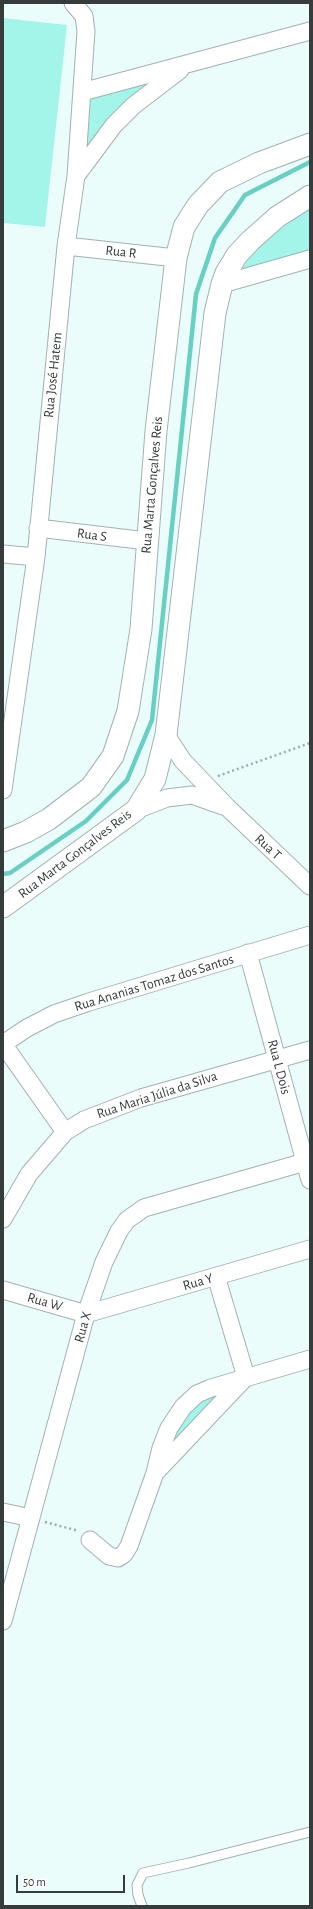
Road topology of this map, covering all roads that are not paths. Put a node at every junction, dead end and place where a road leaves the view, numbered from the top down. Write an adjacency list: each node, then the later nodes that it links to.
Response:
1 (73, 3): 4 (street, Rua José Hatem)
2 (310, 31): 3 (street)
3 (190, 63): 4 (street); 6 (street)
4 (82, 92): 6 (street, Rua José Hatem)
5 (310, 144): 9 (street, Rua Marta Gonçalves Reis)
6 (76, 176): 8 (street, Rua José Hatem)
7 (310, 196): 11 (street, Rua Marta Gonçalves Reis)
8 (66, 246): 9 (street, Rua R); 12 (street, Rua José Hatem)
9 (176, 258): 13 (street, Rua Marta Gonçalves Reis)
10 (310, 259): 11 (street)
11 (222, 284): 16 (street, Rua Marta Gonçalves Reis)
12 (38, 528): 13 (street, Rua S); 15 (street, Rua José Hatem)
13 (147, 541): 21 (street, Rua Marta Gonçalves Reis)
14 (3, 554): 15 (street)
15 (36, 556): 17 (street, Rua José Hatem)
16 (166, 735): 19 (street, Rua T); 20 (street, Rua Marta Gonçalves Reis)
17 (5, 754): 18 (street, Rua José Hatem)
18 (3, 790)
19 (227, 807): 20 (street, Rua T); 22 (street, Rua T)
20 (136, 810): 23 (street, Rua Marta Gonçalves Reis)
21 (3, 841)
22 (310, 886)
23 (3, 907)
24 (310, 935): 25 (street, Rua Ananias Tomaz dos Santos)
25 (248, 953): 26 (street, Rua Ananias Tomaz dos Santos); 28 (street, Rua L Dois)
26 (3, 1044): 29 (street)
27 (310, 1050): 28 (street, Rua Maria Júlia da Silva)
28 (277, 1059): 29 (street, Rua Maria Júlia da Silva); 30 (street, Rua L Dois)
29 (66, 1132): 32 (street, Rua Maria Júlia da Silva)
30 (305, 1162): 31 (street, Rua L Dois); 36 (street, Rua X)
31 (310, 1180)
32 (3, 1219)
33 (310, 1249): 34 (street, Rua Y)
34 (216, 1276): 36 (street, Rua Y); 38 (street)
35 (3, 1290): 36 (street, Rua W)
36 (86, 1314): 41 (street, Rua X)
37 (310, 1359): 38 (street)
38 (246, 1377): 39 (street); 39 (street)
39 (155, 1473): 42 (street)
40 (3, 1512): 41 (street)
41 (31, 1518): 43 (street, Rua X)
42 (85, 1536)
43 (3, 1621)
44 (310, 1832): 45 (lane)
45 (142, 1906)

